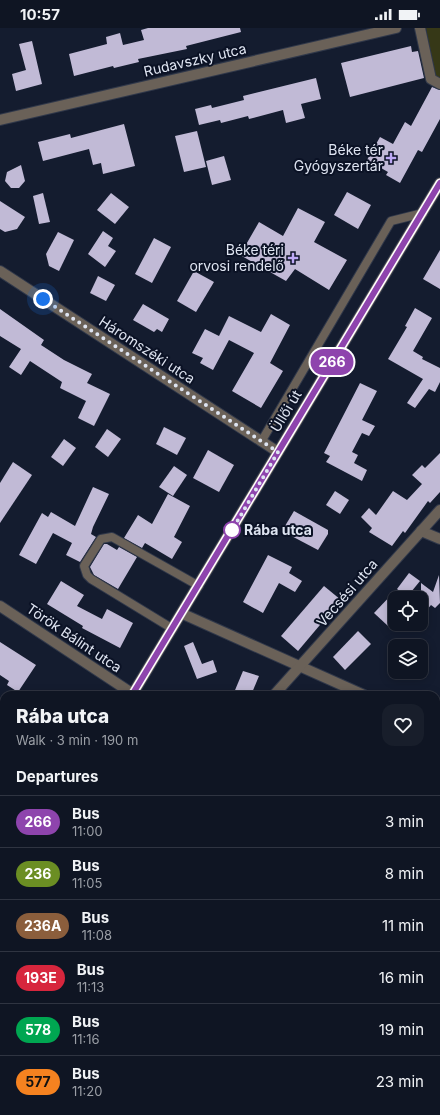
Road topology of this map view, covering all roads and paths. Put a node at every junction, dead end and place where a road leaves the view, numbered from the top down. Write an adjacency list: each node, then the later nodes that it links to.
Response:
1 (396, 28): 4 (street, Rudavszky utca)
2 (420, 28): 3 (street)
3 (440, 84)
4 (0, 120)
5 (440, 183): 6 (main road, Üllői út)
6 (423, 213): 8 (lane); 9 (main road, Üllői út)
7 (0, 272): 8 (street, Háromszéki utca)
8 (261, 442): 9 (street, Háromszéki utca)
9 (278, 452): 13 (main road, Üllői út)
10 (440, 510): 11 (street, Vecsési utca)
11 (421, 531): 12 (street); 17 (street, Vecsési utca)
12 (440, 539)
13 (199, 586): 15 (main road, Üllői út); 16 (lane)
14 (0, 606): 18 (street, Török Bálint utca)
15 (183, 614): 16 (main road, Üllői út); 17 (street)
16 (173, 629): 19 (main road, Üllői út)
17 (300, 668): 20 (street, Vecsési utca); 21 (street)
18 (126, 691)
19 (134, 691)
20 (278, 691)
21 (355, 691)

